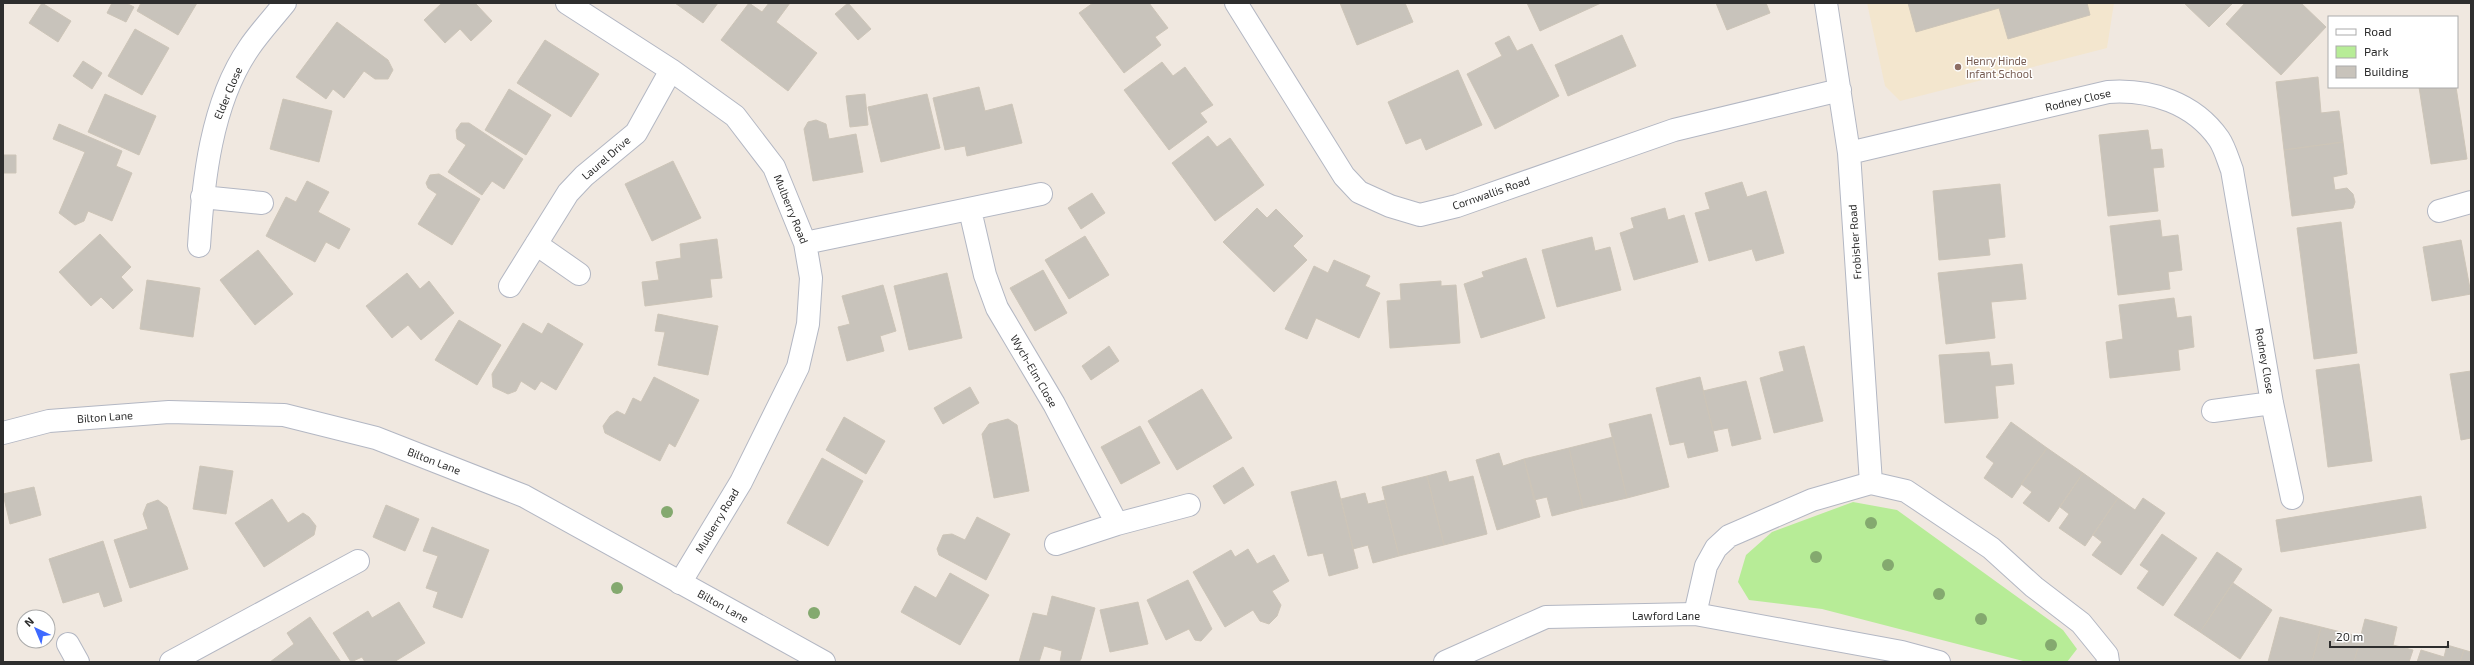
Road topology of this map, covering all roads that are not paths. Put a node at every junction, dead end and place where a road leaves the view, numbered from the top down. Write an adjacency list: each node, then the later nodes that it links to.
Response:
1 (285, 3): 9 (street, Elder Close)
2 (567, 3): 5 (street, Mulberry Road)
3 (1236, 3): 6 (street, Cornwallis Road)
4 (1826, 3): 6 (street, Frobisher Road)
5 (672, 70): 14 (street, Mulberry Road); 15 (street, Laurel Drive)
6 (1840, 90): 7 (street, Frobisher Road)
7 (1849, 153): 19 (street, Rodney Close); 22 (street, Frobisher Road)
8 (1041, 194): 12 (street)
9 (202, 197): 11 (street); 16 (street, Elder Close)
10 (2471, 202): 13 (street)
11 (262, 203)
12 (970, 210): 14 (street); 25 (street, Wych-Elm Close)
13 (2439, 211)
14 (805, 243): 28 (street, Mulberry Road)
15 (536, 244): 17 (street); 18 (street, Laurel Drive)
16 (199, 246)
17 (579, 274)
18 (510, 286)
19 (2272, 403): 20 (street, Rodney Close); 23 (street, Rodney Close)
20 (2213, 411)
21 (3, 433): 28 (street, Bilton Lane)
22 (1871, 483): 29 (street); 34 (street)
23 (2292, 498)
24 (1189, 505): 25 (street)
25 (1117, 524): 26 (street)
26 (1056, 544)
27 (358, 561): 30 (street)
28 (680, 582): 31 (street, Bilton Lane)
29 (1695, 614): 32 (street, Lawford Lane); 33 (street, Lawford Lane)
30 (171, 662)
31 (824, 662)
32 (1446, 662)
33 (1939, 662)
34 (2108, 662)

